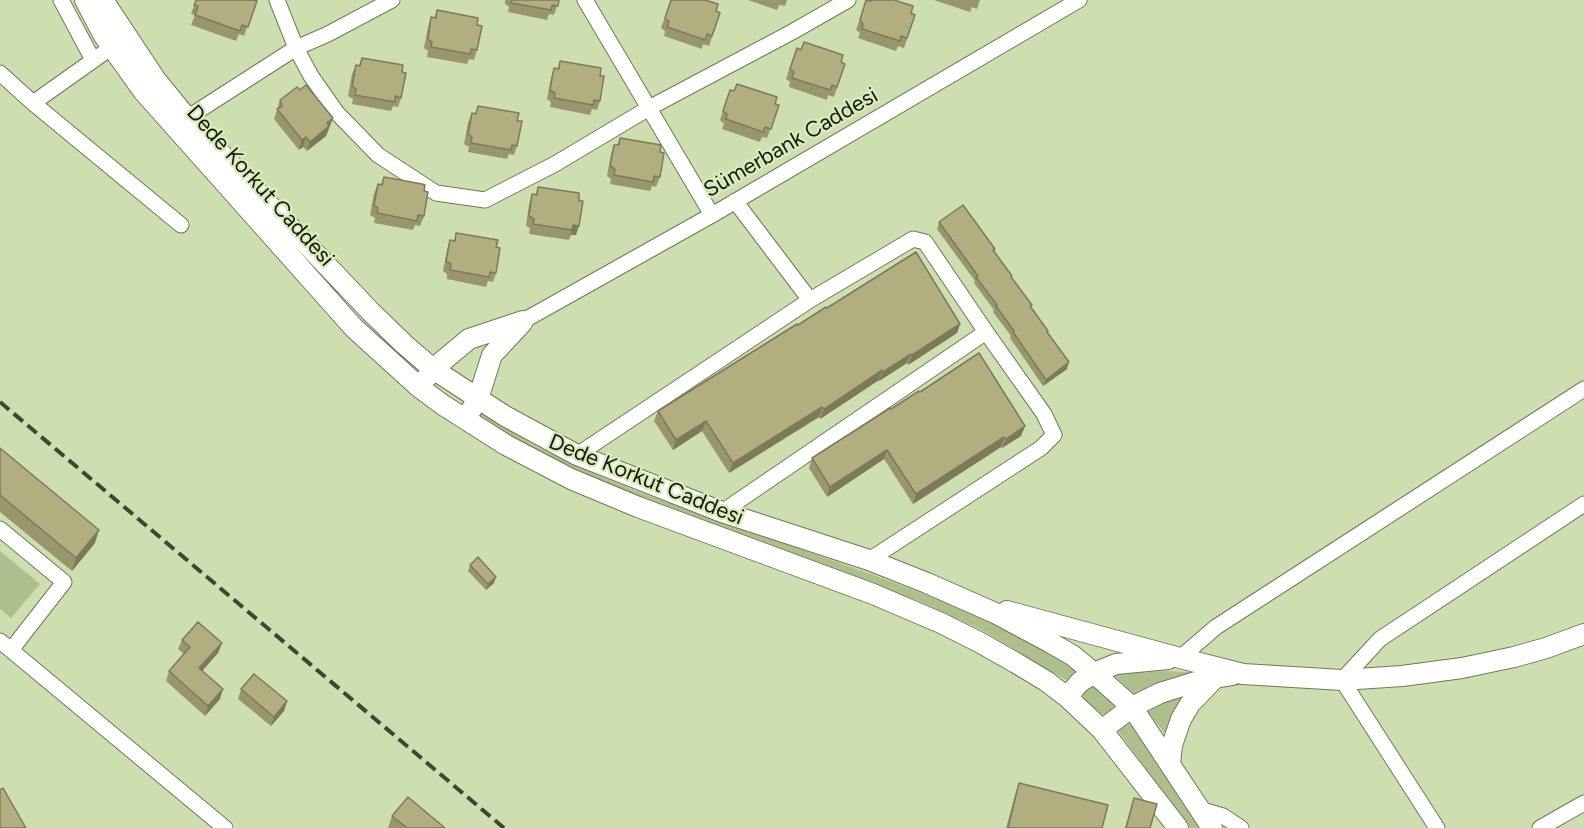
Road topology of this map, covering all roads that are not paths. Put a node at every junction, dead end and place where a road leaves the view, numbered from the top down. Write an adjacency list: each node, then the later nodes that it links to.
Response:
1 (61, 0): 11 (street)
2 (85, 0): 9 (main road, Dede Korkut Caddesi)
3 (103, 0): 15 (main road, Dede Korkut Caddesi)
4 (277, 0): 10 (street)
5 (392, 0): 10 (street)
6 (585, 0): 14 (street)
7 (848, 0): 14 (street)
8 (1079, 0): 16 (street, Sümerbank Caddesi)
9 (112, 47): 11 (street); 23 (main road, Dede Korkut Caddesi)
10 (296, 48): 14 (street); 15 (street)
11 (93, 60): 13 (street)
12 (0, 73): 13 (street)
13 (33, 103): 18 (street)
14 (649, 108): 17 (street)
15 (188, 118): 22 (main road, Dede Korkut Caddesi)
16 (735, 201): 17 (street, Sümerbank Caddesi); 19 (street)
17 (712, 215): 20 (street, Sümerbank Caddesi)
18 (181, 225)
19 (810, 300): 21 (street); 27 (street)
20 (523, 321): 22 (main road); 25 (main road)
21 (986, 332): 29 (street); 31 (street)
22 (433, 369): 23 (main road); 25 (main road, Dede Korkut Caddesi)
23 (420, 388): 26 (main road, Dede Korkut Caddesi)
24 (1584, 390): 35 (street)
25 (478, 399): 26 (main road); 27 (main road, Dede Korkut Caddesi)
26 (464, 419): 40 (main road, Dede Korkut Caddesi)
27 (577, 455): 29 (main road, Dede Korkut Caddesi)
28 (1584, 504): 39 (street)
29 (722, 512): 31 (main road, Dede Korkut Caddesi)
30 (0, 529): 34 (street)
31 (869, 560): 32 (main road, Dede Korkut Caddesi)
32 (964, 599): 35 (main road, Dede Korkut Caddesi); 36 (main road, Dede Korkut Caddesi)
33 (1584, 634): 39 (main road, Dede Korkut Caddesi)
34 (6, 646): 46 (street)
35 (1180, 658): 36 (main road, Dede Korkut Caddesi); 37 (main road, Dede Korkut Caddesi)
36 (1094, 673): 40 (main road, Dede Korkut Caddesi); 41 (main road, Dede Korkut Caddesi)
37 (1243, 674): 38 (main road, Dede Korkut Caddesi); 39 (main road, Dede Korkut Caddesi)
38 (1215, 678): 41 (main road, Dede Korkut Caddesi); 43 (main road)
39 (1342, 680): 50 (street)
40 (1067, 697): 42 (main road, Dede Korkut Caddesi)
41 (1131, 707): 42 (main road, Dede Korkut Caddesi); 43 (main road)
42 (1102, 730): 47 (main road)
43 (1170, 764): 45 (main road)
44 (1584, 803): 51 (street)
45 (1199, 809): 48 (main road); 49 (street)
46 (225, 828)
47 (1178, 828)
48 (1212, 828)
49 (1241, 828)
50 (1437, 828)
51 (1540, 828)

